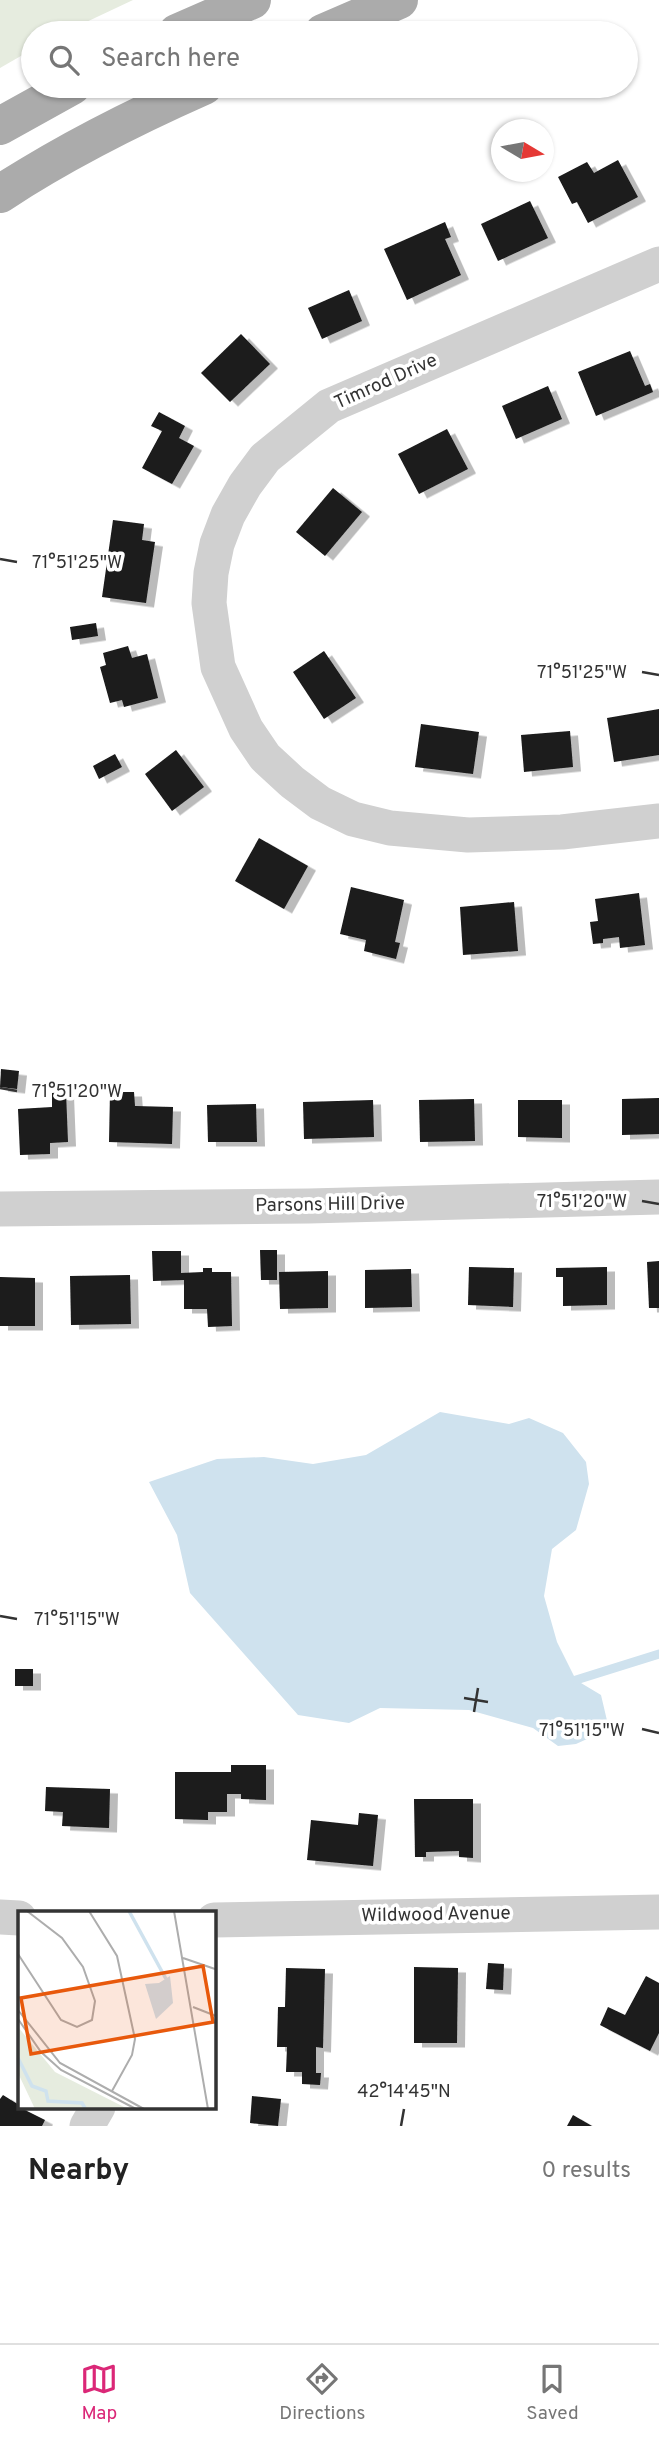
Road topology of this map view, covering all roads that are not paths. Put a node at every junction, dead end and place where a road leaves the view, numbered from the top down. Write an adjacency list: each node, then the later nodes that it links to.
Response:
1 (252, 0): 3 (main road)
2 (399, 0): 4 (main road)
3 (204, 21)
4 (351, 21)
5 (50, 98): 7 (main road)
6 (177, 98): 8 (main road)
7 (0, 126)
8 (0, 194)
9 (659, 264): 10 (street, Timrod Drive)
10 (659, 821)
11 (659, 1197): 12 (street, Parsons Hill Drive)
12 (0, 1209)
13 (659, 1912): 16 (street, Wildwood Avenue)
14 (0, 1917): 15 (street)
15 (18, 1918)
16 (215, 1920)
17 (97, 2108): 18 (street)
18 (87, 2126)

